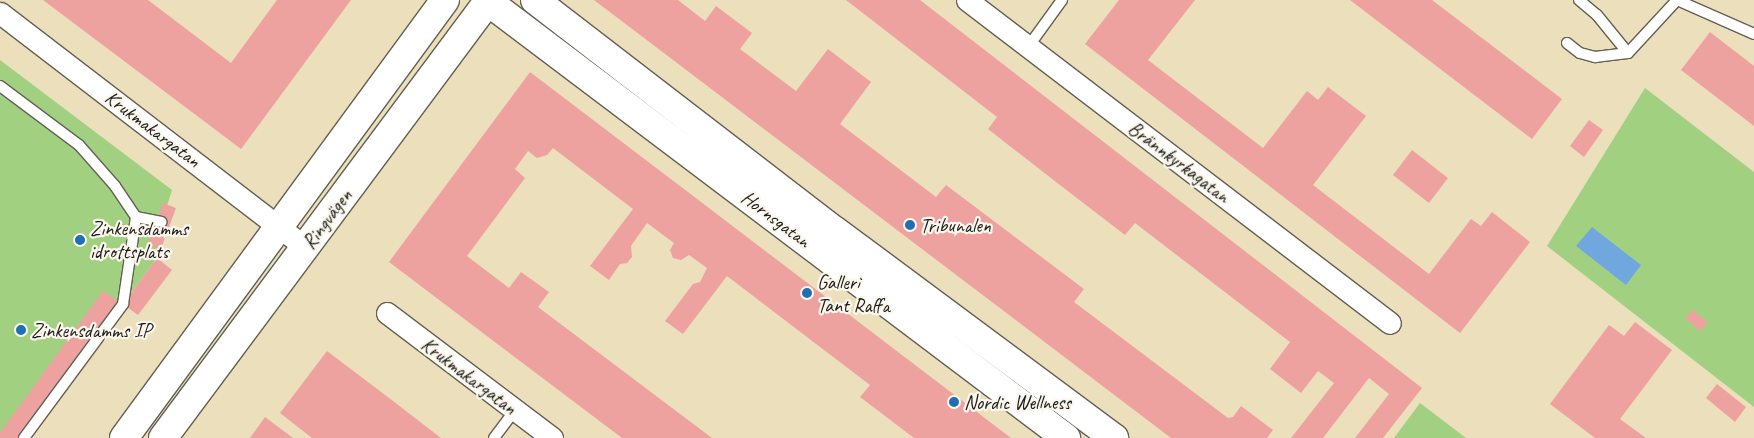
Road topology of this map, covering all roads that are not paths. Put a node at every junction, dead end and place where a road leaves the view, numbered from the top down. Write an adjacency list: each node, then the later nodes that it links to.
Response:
1 (445, 0): 16 (street, Ringvägen)
2 (535, 0): 27 (street, Hornsgatan)
3 (968, 0): 11 (street, Brännkyrkagatan)
4 (1062, 0): 11 (lane)
5 (1579, 0): 12 (lane)
6 (1677, 0): 9 (lane); 12 (lane)
7 (488, 1): 17 (street, Ringvägen); 26 (street, Hornsgatan)
8 (0, 13): 16 (street, Krukmakargatan)
9 (1754, 34)
10 (1567, 43): 12 (lane)
11 (1028, 47): 19 (street, Brännkyrkagatan)
12 (1628, 53)
13 (0, 86): 14 (lane)
14 (136, 217): 15 (lane); 21 (lane)
15 (162, 222)
16 (280, 227): 17 (street, Krukmakargatan); 22 (street, Ringvägen)
17 (305, 247): 23 (street, Ringvägen)
18 (387, 313): 20 (street, Krukmakargatan)
19 (1390, 323)
20 (515, 410): 24 (lane); 25 (street, Krukmakargatan)
21 (24, 438)
22 (124, 438)
23 (163, 438)
24 (494, 438)
25 (552, 438)
26 (1066, 438)
27 (1114, 438)

